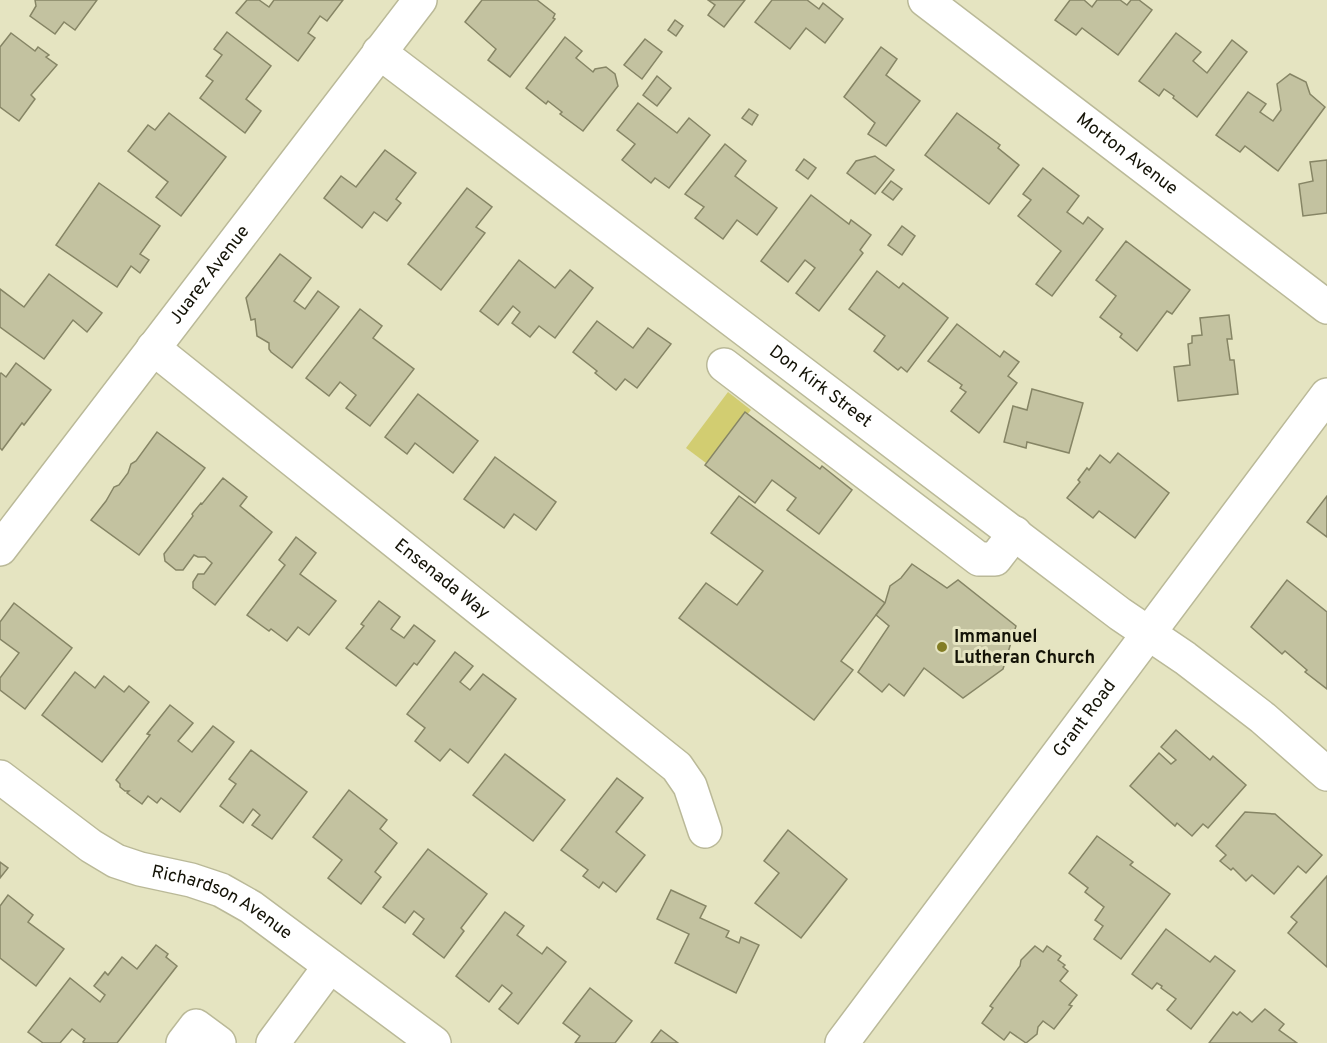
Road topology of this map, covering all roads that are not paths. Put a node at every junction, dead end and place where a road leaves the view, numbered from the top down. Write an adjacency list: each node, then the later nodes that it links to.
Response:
1 (420, 0): 3 (street, Juarez Avenue)
2 (926, 0): 4 (street, Morton Avenue)
3 (379, 52): 5 (street, Juarez Avenue); 8 (street, Don Kirk Street)
4 (1327, 307)
5 (153, 348): 9 (street, Juarez Avenue); 13 (street, Ensenada Way)
6 (724, 365): 8 (street)
7 (1327, 395): 10 (street, Grant Road)
8 (1015, 533): 10 (street, Don Kirk Street)
9 (0, 549)
10 (1149, 635): 11 (street, Don Kirk Street); 19 (street, Grant Road)
11 (1327, 774)
12 (0, 777): 14 (street, Richardson Avenue)
13 (705, 831)
14 (330, 966): 15 (street, Richardson Avenue); 18 (street)
15 (417, 1038)
16 (183, 1043): 17 (street)
17 (219, 1043)
18 (273, 1043)
19 (842, 1043)

